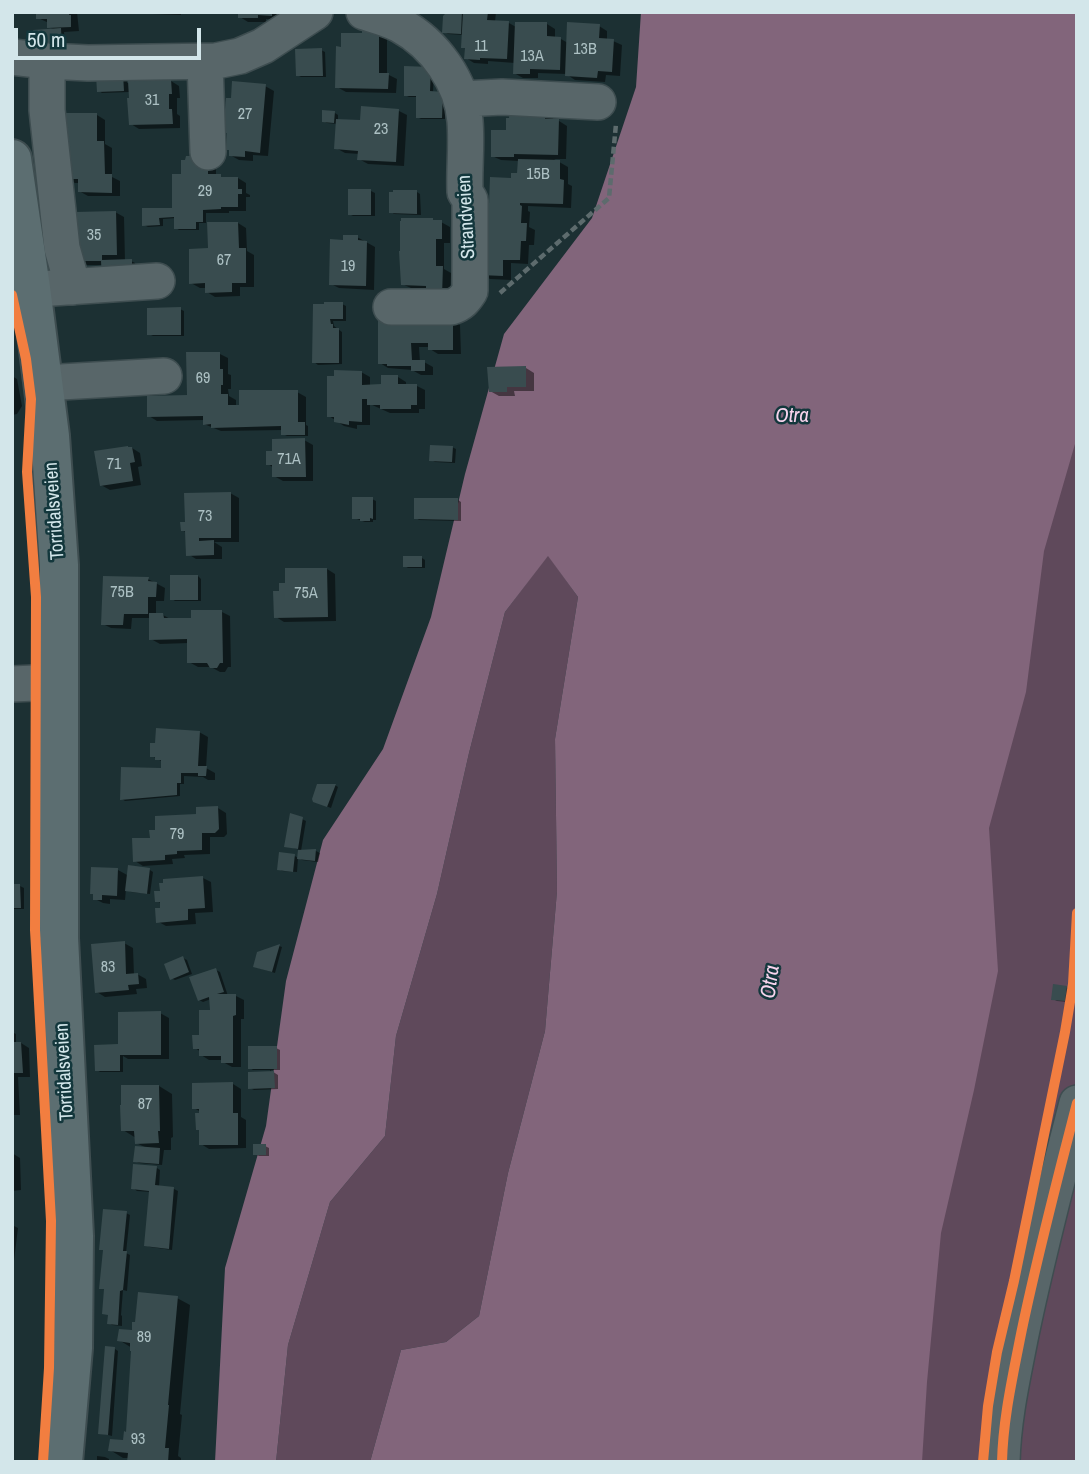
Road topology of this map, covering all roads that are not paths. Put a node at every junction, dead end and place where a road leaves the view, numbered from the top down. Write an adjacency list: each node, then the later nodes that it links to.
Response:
1 (315, 12): 5 (street)
2 (364, 12): 6 (street, Strandveien)
3 (12, 57): 4 (street)
4 (47, 61): 5 (street); 12 (street)
5 (205, 62): 8 (street)
6 (462, 99): 7 (street); 13 (street, Strandveien)
7 (598, 102)
8 (208, 152)
9 (12, 159): 11 (main road, Torridalsveien)
10 (157, 281): 12 (street)
11 (22, 286): 12 (street); 15 (main road, Torridalsveien)
12 (73, 287)
13 (391, 307)
14 (164, 376): 15 (street)
15 (44, 383): 16 (main road, Torridalsveien)
16 (59, 682): 17 (street); 19 (main road, Torridalsveien)
17 (12, 684)
18 (1077, 1103): 20 (street)
19 (63, 1462)
20 (1002, 1462)

